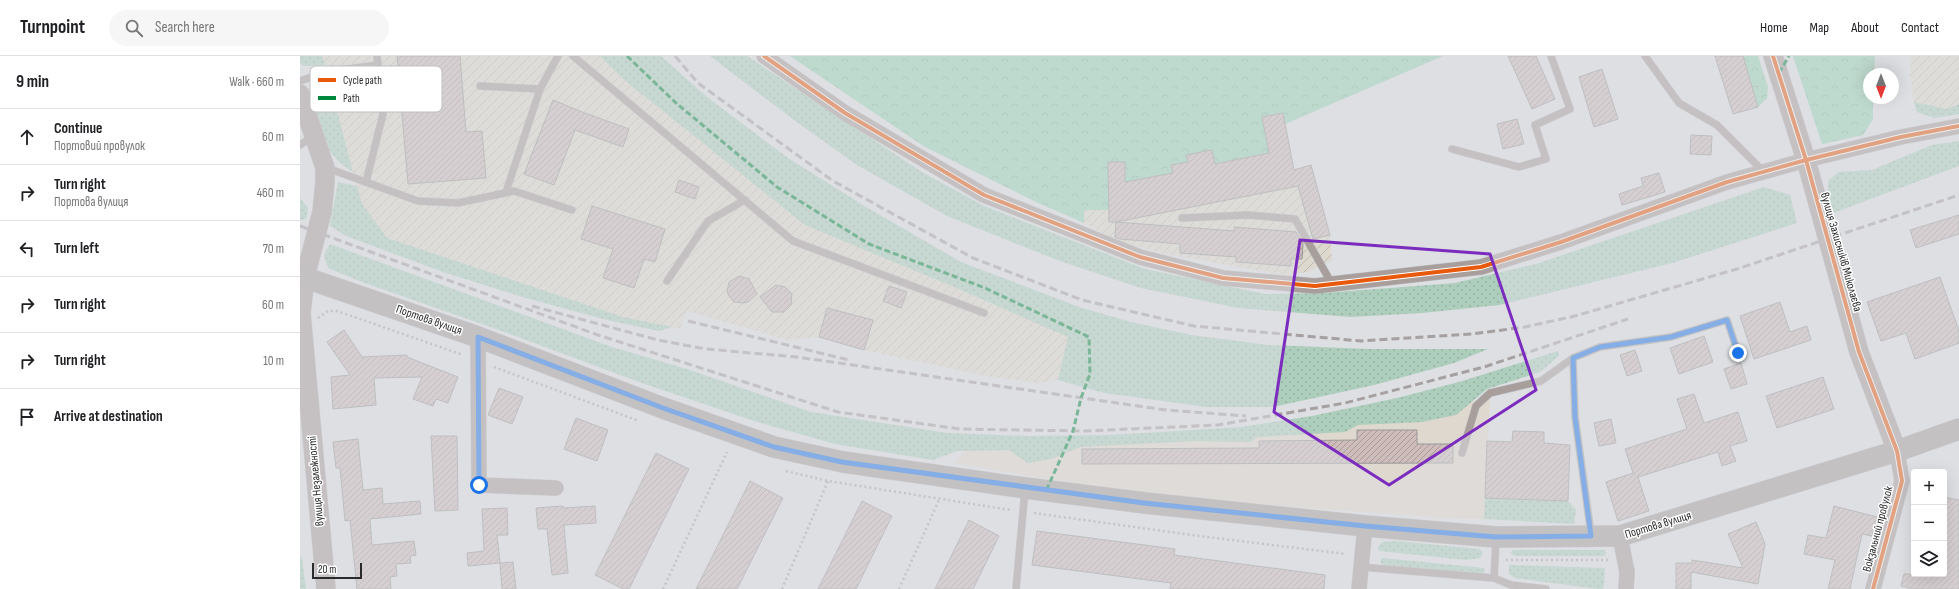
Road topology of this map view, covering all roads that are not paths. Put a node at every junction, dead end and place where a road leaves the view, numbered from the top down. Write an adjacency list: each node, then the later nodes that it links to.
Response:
1 (376, 56): 8 (lane)
2 (558, 56): 13 (lane)
3 (573, 56): 24 (lane)
4 (764, 56): 29 (street)
5 (1551, 56): 18 (lane)
6 (1646, 56): 21 (lane)
7 (1773, 56): 19 (street, вулиця Захисників Миколаєва)
8 (378, 65): 9 (lane)
9 (371, 66)
10 (310, 78): 11 (lane)
11 (300, 81)
12 (480, 86): 13 (lane)
13 (540, 88): 23 (lane)
14 (300, 94): 17 (street)
15 (383, 112): 22 (lane)
16 (1959, 126): 19 (street)
17 (308, 140): 20 (street)
18 (1452, 149)
19 (1806, 160): 21 (street); 35 (street, вулиця Захисників Миколаєва)
20 (325, 168): 22 (lane); 27 (street, вулиця Незалежності)
21 (1765, 172): 29 (street)
22 (366, 182): 23 (lane)
23 (506, 192): 25 (lane)
24 (744, 200): 28 (lane); 30 (lane)
25 (572, 210)
26 (1182, 218): 29 (lane)
27 (303, 277): 31 (main road, Портова вулиця); 45 (street, вулиця Незалежності)
28 (667, 281)
29 (1332, 285)
30 (984, 313)
31 (478, 337): 37 (street); 38 (main road, Портова вулиця)
32 (1738, 353): 33 (lane)
33 (1573, 358): 36 (lane); 40 (lane)
34 (1959, 429): 35 (main road, Портова вулиця)
35 (1896, 451): 41 (main road, Портова вулиця); 50 (street, Вокзальний провулок)
36 (1462, 453)
37 (556, 488)
38 (1025, 488): 39 (main road, Портова вулиця); 46 (lane)
39 (1365, 526): 42 (main road, Портова вулиця); 43 (street)
40 (1591, 536): 41 (main road, Портова вулиця); 42 (main road, Портова вулиця)
41 (1620, 536): 49 (street)
42 (1496, 537): 44 (lane)
43 (1361, 567): 44 (lane); 47 (street)
44 (1494, 578): 48 (lane)
45 (326, 589)
46 (1016, 589)
47 (1359, 589)
48 (1546, 589)
49 (1626, 589)
50 (1873, 589)

